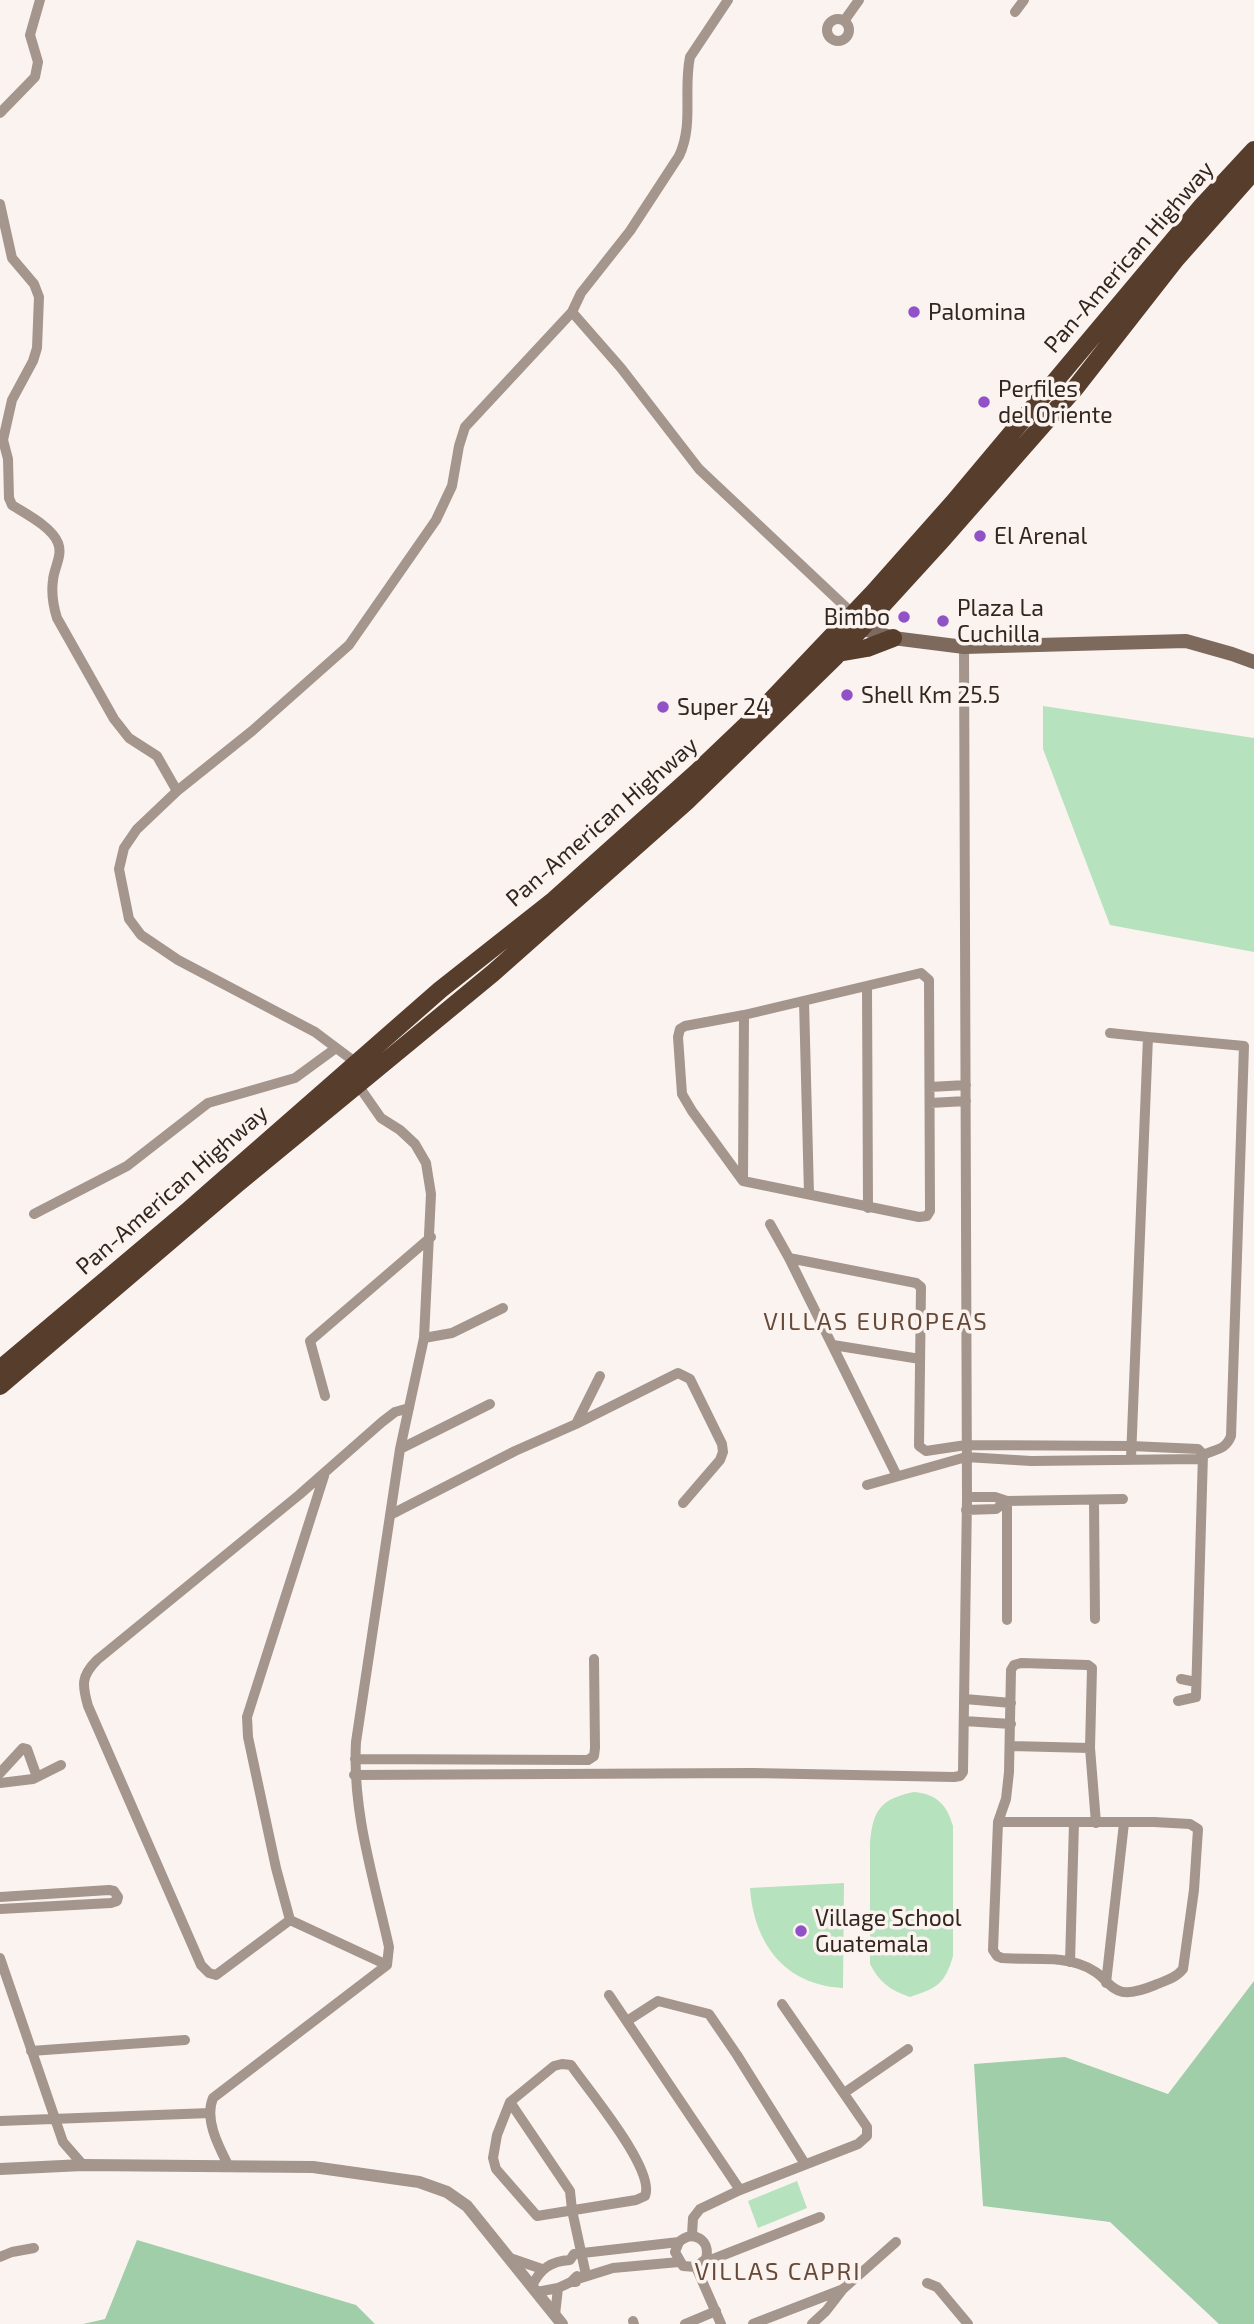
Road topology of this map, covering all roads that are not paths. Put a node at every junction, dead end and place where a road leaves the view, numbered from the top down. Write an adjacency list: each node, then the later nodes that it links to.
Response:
1 (40, 0): 7 (street)
2 (728, 0): 11 (street)
3 (859, 0): 6 (street)
4 (1024, 0): 5 (street)
5 (1015, 12)
6 (844, 21)
7 (0, 113)
8 (1254, 150): 12 (highway, Pan-American Highway)
9 (1254, 171): 13 (highway, Pan-American Highway)
10 (0, 204): 19 (street)
11 (572, 312): 14 (street); 19 (street)
12 (1049, 387): 13 (highway); 14 (highway, Pan-American Highway)
13 (1014, 457): 14 (highway, Pan-American Highway)
14 (862, 620): 15 (highway); 17 (highway, Pan-American Highway); 20 (highway, Pan-American Highway)
15 (890, 637): 16 (main road); 17 (highway)
16 (964, 647): 18 (main road); 31 (street)
17 (838, 653): 28 (highway, Pan-American Highway)
18 (1254, 662)
19 (177, 791): 27 (street)
20 (447, 985): 28 (highway); 29 (highway, Pan-American Highway)
21 (867, 986): 22 (street); 32 (street); 37 (street)
22 (804, 1001): 23 (street); 36 (street)
23 (744, 1015): 35 (street); 35 (street)
24 (1110, 1033): 25 (street)
25 (1148, 1037): 26 (street); 55 (street)
26 (1249, 1047): 58 (street)
27 (336, 1048): 29 (street); 38 (street)
28 (391, 1058): 30 (highway, Pan-American Highway)
29 (355, 1062): 46 (highway, Pan-American Highway)
30 (358, 1085): 40 (street); 48 (highway, Pan-American Highway)
31 (966, 1085): 32 (street); 33 (street)
32 (930, 1087): 34 (street)
33 (966, 1101): 34 (street); 53 (street)
34 (930, 1103): 37 (street)
35 (743, 1181): 36 (street)
36 (809, 1194): 37 (street)
37 (868, 1208)
38 (34, 1214)
39 (770, 1224): 41 (street)
40 (431, 1237): 43 (street); 49 (street)
41 (789, 1258): 44 (street); 45 (street)
42 (503, 1308): 43 (street)
43 (424, 1338): 51 (street)
44 (832, 1345): 45 (street); 64 (street)
45 (920, 1359): 57 (street)
46 (0, 1369)
47 (600, 1376): 52 (street)
48 (0, 1386)
49 (325, 1396)
50 (490, 1404): 56 (street)
51 (409, 1408): 56 (street); 63 (street)
52 (576, 1424): 70 (street); 72 (street)
53 (966, 1445): 54 (street); 57 (street); 59 (street)
54 (1062, 1446): 55 (street); 61 (street)
55 (1131, 1446): 58 (street); 60 (street)
56 (400, 1448): 72 (street)
57 (933, 1449): 62 (street)
58 (1203, 1454): 60 (street); 77 (street)
59 (966, 1457): 61 (street); 62 (street); 66 (street)
60 (1131, 1458): 61 (street)
61 (1064, 1459)
62 (936, 1464): 64 (street)
63 (324, 1473): 97 (street); 97 (street)
64 (897, 1476): 65 (street)
65 (867, 1485)
66 (967, 1497): 69 (street); 71 (street)
67 (1123, 1499): 68 (street)
68 (1094, 1500): 69 (street); 73 (street)
69 (1007, 1501): 71 (street); 74 (street)
70 (683, 1503)
71 (966, 1510): 78 (street)
72 (390, 1515): 85 (street)
73 (1095, 1619)
74 (1007, 1620)
75 (594, 1660): 85 (street)
76 (1181, 1679): 77 (street)
77 (1196, 1682): 79 (street)
78 (965, 1699): 80 (street); 81 (street)
79 (1178, 1701)
80 (1011, 1703): 82 (street); 84 (street)
81 (964, 1721): 82 (street); 88 (street)
82 (1011, 1724): 83 (street)
83 (1011, 1746): 84 (street); 91 (street)
84 (1090, 1748): 93 (street)
85 (355, 1759): 88 (street)
86 (61, 1765): 89 (street)
87 (0, 1773): 89 (street)
88 (354, 1775): 100 (street)
89 (37, 1777): 90 (street)
90 (0, 1783)
91 (998, 1822): 92 (street); 99 (street)
92 (1074, 1823): 93 (street); 99 (street)
93 (1096, 1823): 94 (street)
94 (1124, 1823): 101 (street); 101 (street)
95 (0, 1897): 96 (street)
96 (0, 1909)
97 (290, 1920): 100 (street)
98 (0, 1958): 107 (street)
99 (1070, 1962): 101 (street)
100 (387, 1965): 110 (street)
101 (1106, 1983)
102 (609, 1995): 104 (street)
103 (782, 2004): 108 (street)
104 (627, 2021): 113 (street); 117 (street)
105 (185, 2040): 107 (street)
106 (908, 2049): 108 (street)
107 (31, 2052): 111 (street)
108 (844, 2093): 113 (street)
109 (510, 2102): 118 (street); 118 (street); 118 (street)
110 (210, 2113): 111 (street); 115 (street)
111 (54, 2118): 112 (street); 114 (street)
112 (0, 2121)
113 (805, 2164): 117 (street)
114 (83, 2165): 115 (street); 116 (street)
115 (229, 2167): 126 (street)
116 (0, 2169)
117 (740, 2190): 120 (street)
118 (572, 2210): 124 (street)
119 (820, 2217): 129 (street)
120 (692, 2235): 121 (street); 129 (street)
121 (679, 2242): 124 (street); 127 (street)
122 (896, 2242): 133 (street)
123 (34, 2248): 125 (street)
124 (578, 2253): 128 (street); 130 (street)
125 (0, 2257)
126 (510, 2258): 128 (street); 132 (street)
127 (679, 2262): 129 (street); 130 (street)
128 (552, 2265): 130 (street); 132 (street)
129 (700, 2265): 134 (street)
130 (572, 2282): 132 (street); 135 (street)
131 (927, 2283): 140 (street)
132 (534, 2289): 135 (street)
133 (843, 2289): 138 (street); 139 (street)
134 (716, 2311): 136 (street); 137 (street)
135 (559, 2319)
136 (684, 2324)
137 (721, 2324)
138 (753, 2324)
139 (812, 2324)
140 (968, 2324)

